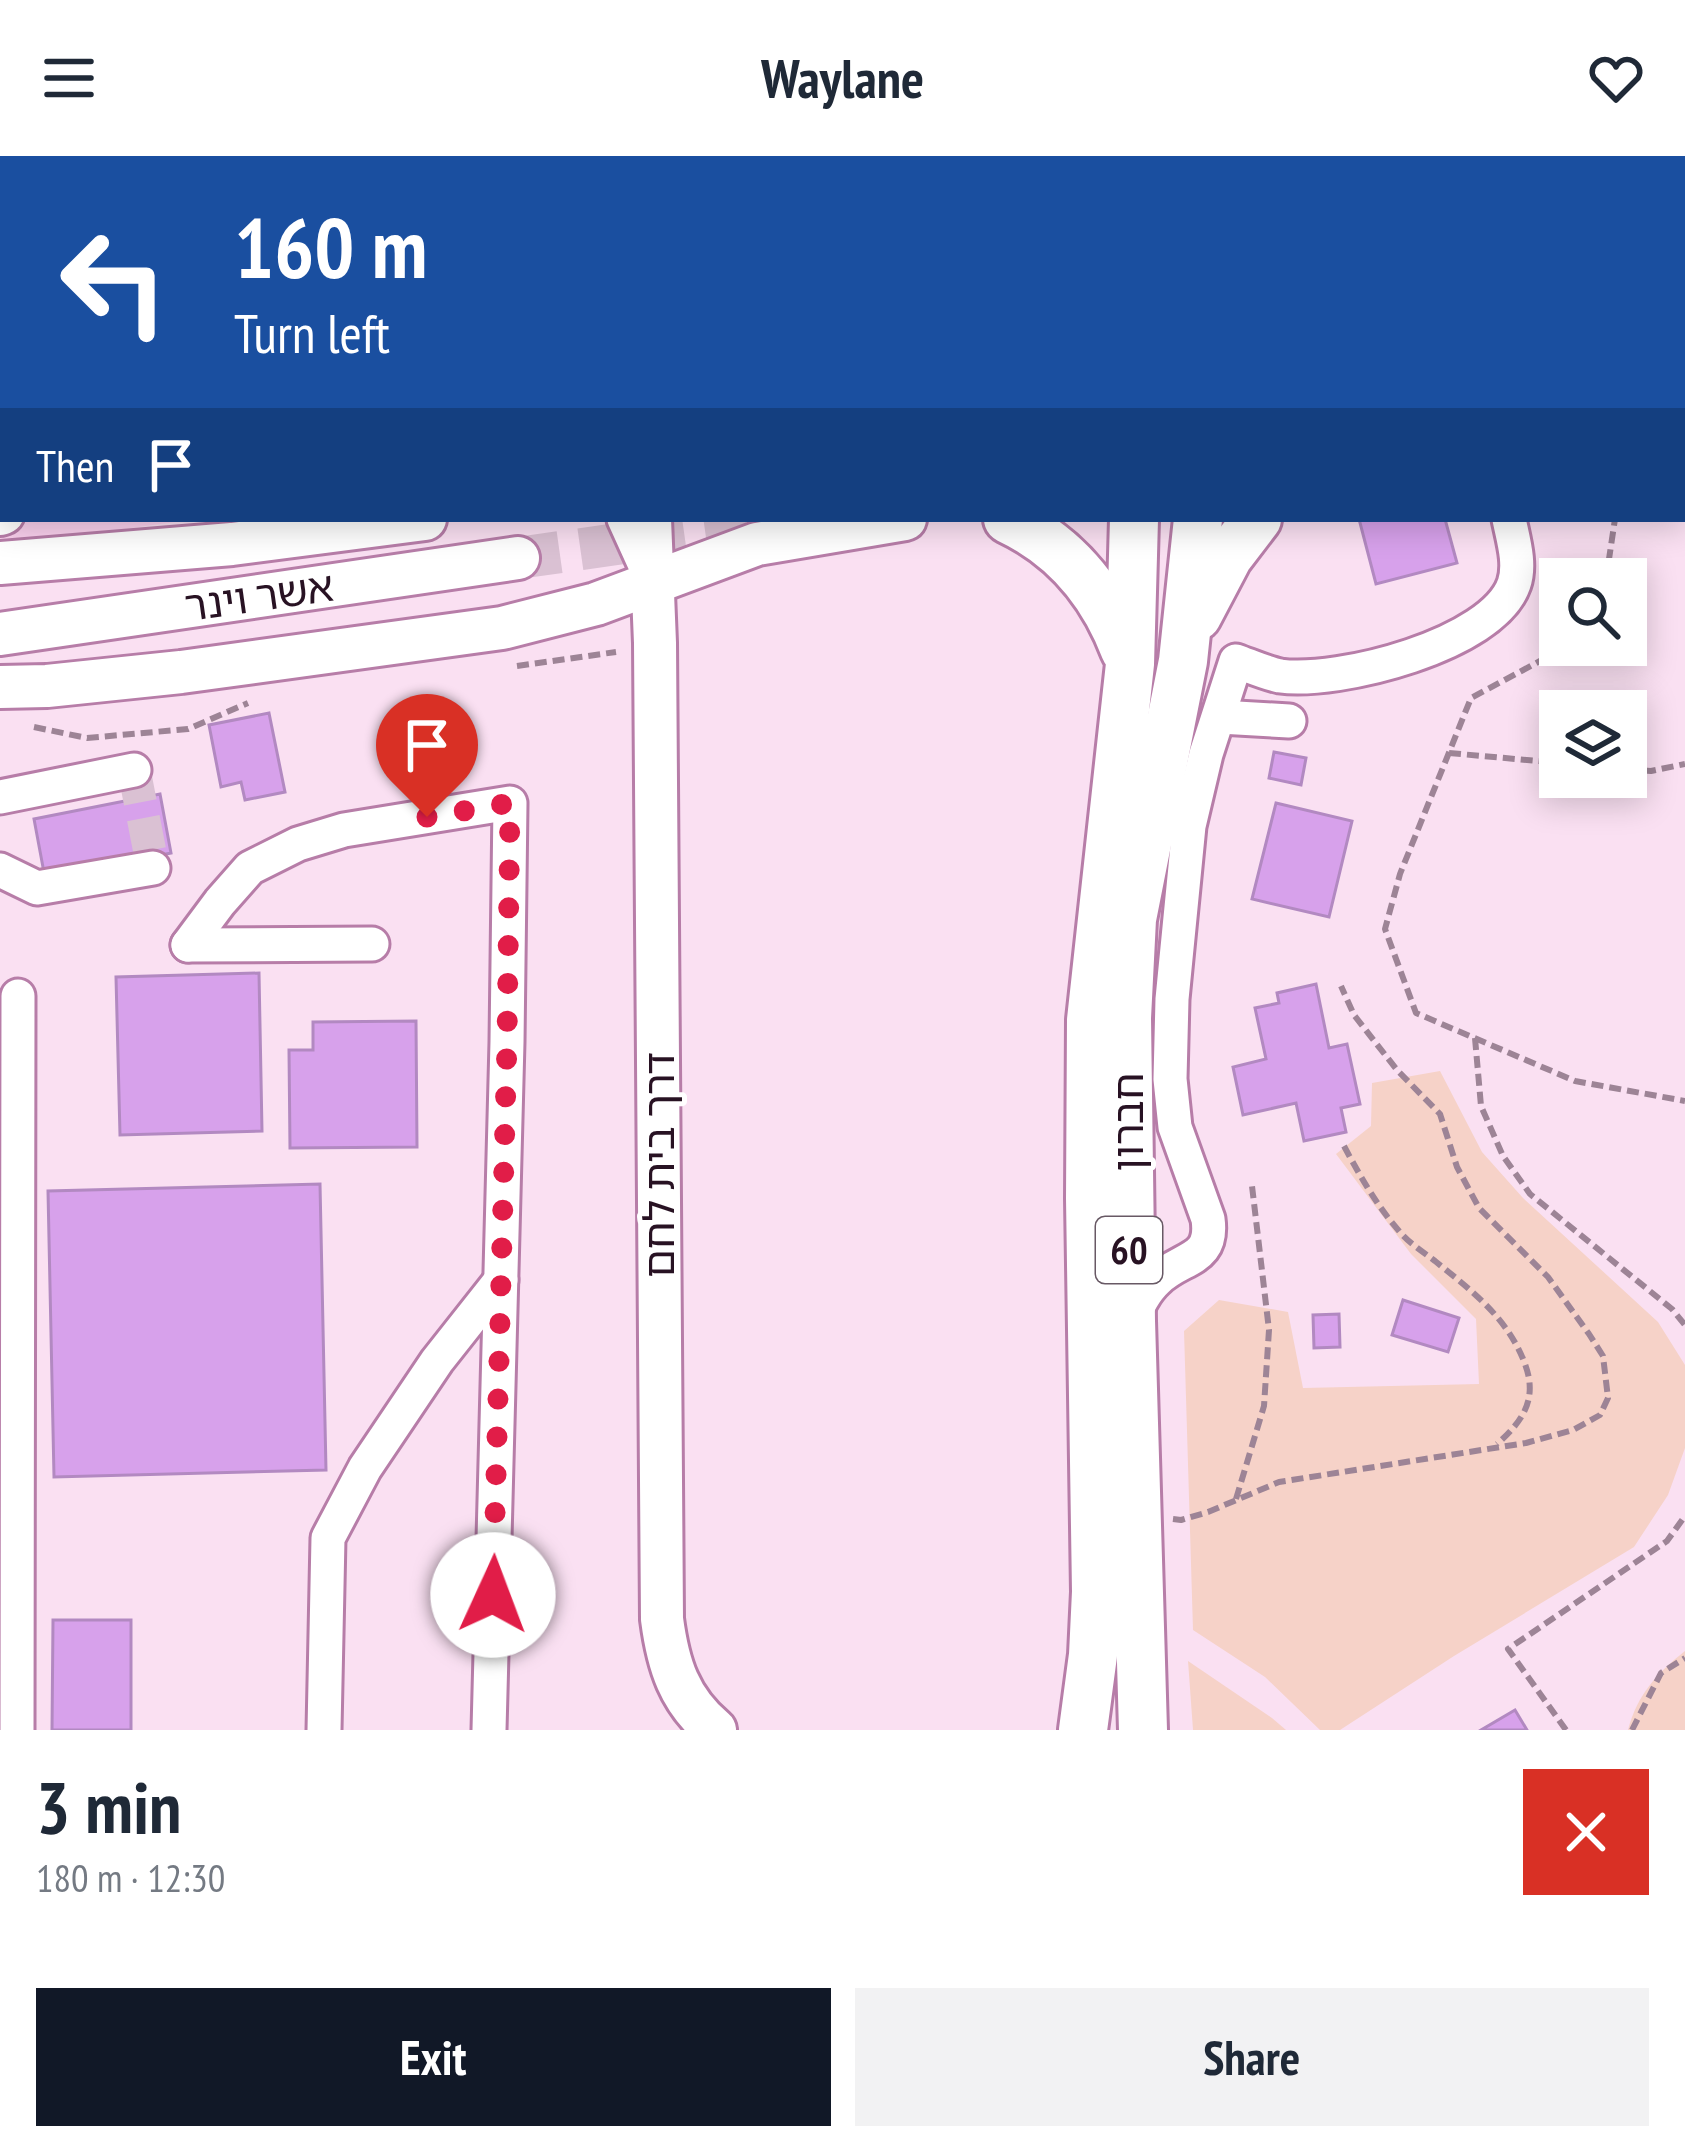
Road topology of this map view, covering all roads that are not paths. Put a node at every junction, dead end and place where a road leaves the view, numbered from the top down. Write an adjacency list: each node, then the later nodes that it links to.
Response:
1 (402, 522): 11 (main road, אשר וינר)
2 (625, 522): 12 (street, דרך בית לחם)
3 (650, 522): 12 (main road, דרך בית לחם)
4 (887, 522): 12 (main road)
5 (1013, 522): 15 (highway)
6 (1134, 522): 15 (highway, חברון / 60)
7 (1198, 522): 14 (highway, חברון / 60)
8 (1255, 522): 14 (highway)
9 (1509, 522): 17 (street)
10 (518, 558): 13 (main road, אשר וינר)
11 (0, 563)
12 (654, 584): 16 (main road); 32 (main road, דרך בית לחם)
13 (0, 634)
14 (1183, 661): 25 (highway, חברון / 60)
15 (1130, 664): 33 (highway, חברון / 60)
16 (0, 687)
17 (1220, 717): 18 (street); 26 (street)
18 (1289, 721)
19 (134, 770): 20 (street)
20 (0, 797)
21 (153, 868): 22 (street)
22 (0, 870)
23 (372, 944): 27 (street)
24 (17, 997): 29 (street)
25 (1129, 1217): 26 (street); 28 (highway, חברון / 60)
26 (1184, 1260): 28 (street)
27 (501, 1280): 30 (street); 31 (street)
28 (1131, 1321): 34 (highway, חברון / 60)
29 (17, 1730)
30 (324, 1730)
31 (489, 1730)
32 (716, 1730)
33 (1082, 1730)
34 (1143, 1730)

